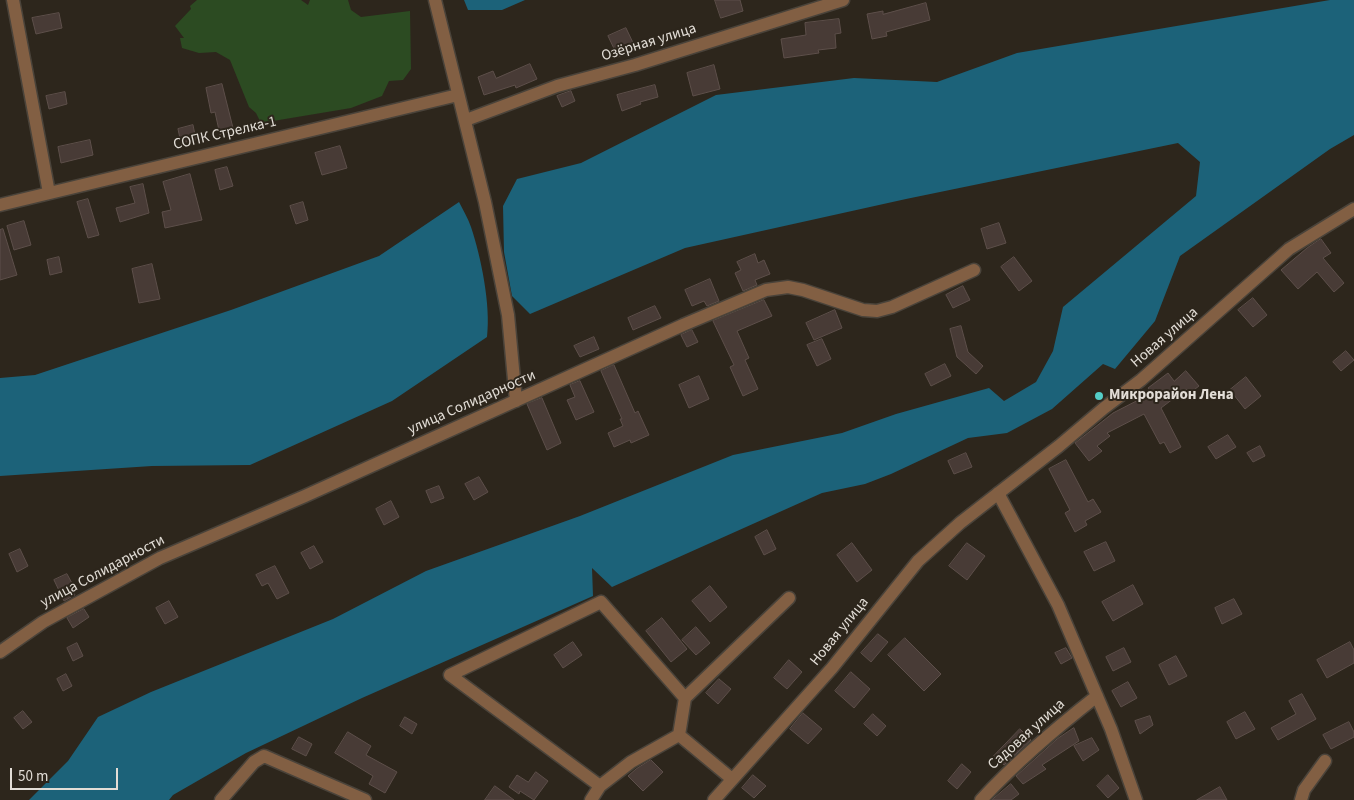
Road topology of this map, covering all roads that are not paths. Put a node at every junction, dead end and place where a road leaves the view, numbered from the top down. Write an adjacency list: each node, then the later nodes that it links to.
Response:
1 (13, 0): 6 (street)
2 (435, 0): 4 (street)
3 (843, 0): 5 (street, Озёрная улица)
4 (458, 95): 5 (street); 6 (street, СОПК Стрелка-1)
5 (466, 120): 10 (street)
6 (49, 193): 7 (street, СОПК Стрелка-1)
7 (0, 205)
8 (1354, 209): 11 (street, Новая улица)
9 (974, 270): 10 (street, улица Солидарности)
10 (516, 402): 13 (street, улица Солидарности)
11 (998, 493): 14 (street); 18 (street, Новая улица)
12 (788, 598): 15 (street)
13 (0, 652)
14 (1097, 696): 24 (street, Садовая улица); 25 (street)
15 (685, 698): 16 (street); 19 (street)
16 (679, 736): 18 (street); 19 (street)
17 (1325, 761): 26 (street)
18 (732, 779): 23 (street, Новая улица)
19 (600, 786): 22 (street)
20 (221, 800): 21 (street)
21 (365, 800)
22 (591, 800)
23 (714, 800)
24 (981, 800)
25 (1136, 800)
26 (1301, 800)

